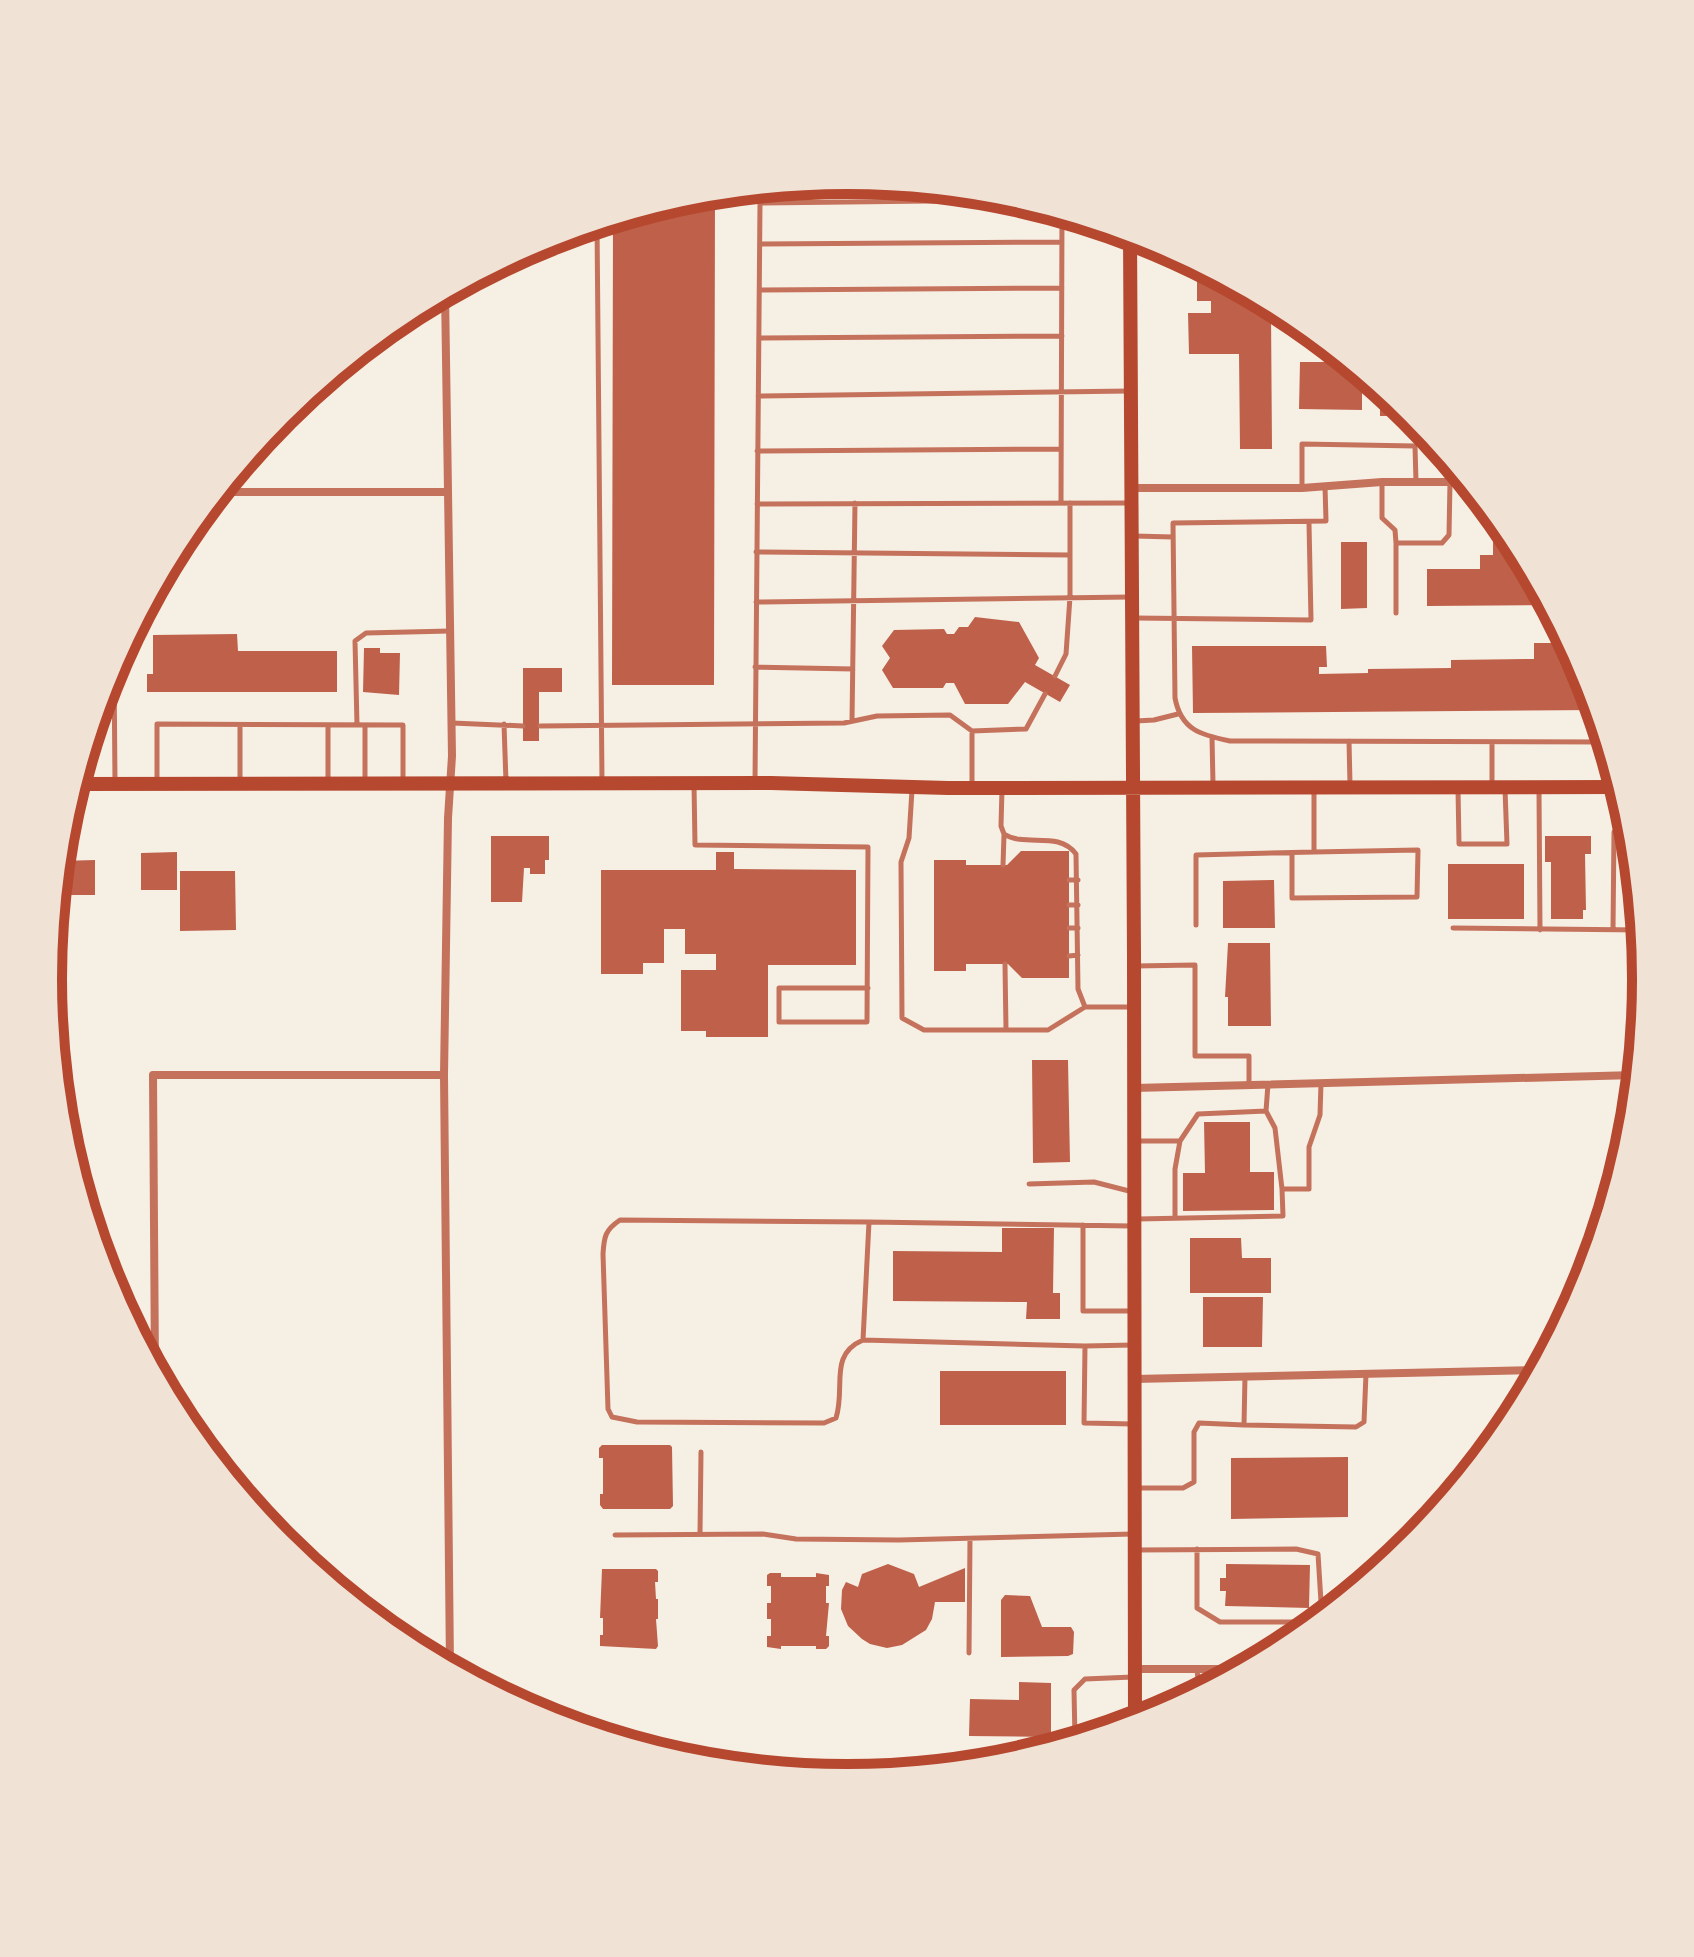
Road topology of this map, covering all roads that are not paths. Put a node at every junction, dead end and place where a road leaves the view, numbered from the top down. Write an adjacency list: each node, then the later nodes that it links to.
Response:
1 (953, 201): 5 (lane)
2 (1062, 224): 4 (lane)
3 (597, 234): 62 (lane)
4 (1062, 242): 5 (lane); 7 (lane)
5 (760, 244): 8 (lane)
6 (1130, 247): 12 (main road)
7 (1062, 288): 8 (lane); 10 (lane)
8 (759, 290): 11 (lane)
9 (445, 305): 24 (street)
10 (1062, 336): 11 (lane); 13 (lane)
11 (759, 338): 14 (lane)
12 (1131, 391): 13 (lane); 25 (main road)
13 (1061, 393): 14 (lane); 15 (lane)
14 (758, 396): 16 (lane)
15 (1061, 449): 16 (lane); 27 (lane)
16 (757, 451): 29 (lane)
17 (1382, 482): 18 (street); 21 (street); 33 (lane)
18 (1416, 482): 19 (street); 22 (lane)
19 (1450, 482): 20 (street); 33 (lane)
20 (1454, 482)
21 (1325, 486): 22 (street); 30 (lane)
22 (1302, 488): 25 (street)
23 (231, 492): 24 (street)
24 (447, 492): 44 (street)
25 (1131, 496): 28 (lane); 31 (main road)
26 (855, 503): 27 (lane); 29 (lane); 35 (lane)
27 (1061, 503): 28 (lane)
28 (1070, 503): 36 (lane)
29 (757, 504): 34 (lane)
30 (1309, 523): 32 (lane); 43 (lane)
31 (1132, 536): 32 (lane); 38 (main road)
32 (1173, 537): 43 (lane)
33 (1396, 543): 41 (lane)
34 (756, 552): 35 (lane); 39 (lane)
35 (854, 554): 36 (lane); 40 (lane)
36 (1070, 555): 37 (lane)
37 (1070, 597): 38 (lane); 40 (lane); 47 (lane)
38 (1132, 597): 42 (main road)
39 (756, 602): 40 (lane); 45 (lane)
40 (854, 602): 46 (lane)
41 (1396, 613)
42 (1133, 618): 43 (lane); 52 (main road)
43 (1173, 618): 50 (lane)
44 (450, 631): 53 (street); 57 (lane)
45 (755, 667): 46 (lane); 59 (lane)
46 (853, 669): 51 (lane)
47 (1055, 676)
48 (1045, 694): 63 (lane)
49 (114, 699): 74 (lane)
50 (1178, 714): 52 (lane); 64 (lane)
51 (852, 721): 59 (lane); 63 (lane)
52 (1132, 721): 87 (main road)
53 (451, 723): 55 (lane); 79 (street)
54 (240, 724): 56 (lane); 75 (lane); 76 (lane)
55 (504, 724): 60 (lane); 69 (lane)
56 (328, 725): 57 (lane); 77 (lane)
57 (357, 725): 58 (lane)
58 (365, 725): 68 (lane); 78 (lane)
59 (755, 725): 62 (lane); 72 (lane)
60 (523, 726)
61 (540, 726): 62 (lane)
62 (601, 726): 70 (lane)
63 (972, 731): 85 (lane)
64 (1212, 737): 65 (lane); 81 (lane)
65 (1349, 741): 66 (lane); 83 (lane)
66 (1492, 742): 67 (lane); 89 (lane)
67 (1595, 742)
68 (365, 783): 77 (main road); 78 (main road)
69 (506, 783): 70 (main road); 79 (main road)
70 (602, 783): 71 (main road)
71 (694, 783): 72 (main road); 111 (lane)
72 (755, 783): 80 (main road)
73 (87, 784): 74 (main road)
74 (115, 784): 75 (main road)
75 (157, 784): 76 (main road)
76 (240, 784): 77 (main road)
77 (328, 784)
78 (403, 784): 79 (main road)
79 (450, 784): 115 (street)
80 (913, 787): 85 (main road); 114 (lane)
81 (1213, 787): 82 (main road); 87 (main road)
82 (1313, 787): 83 (main road); 93 (lane)
83 (1350, 787): 88 (main road)
84 (1608, 787): 90 (main road)
85 (972, 788): 86 (main road)
86 (1002, 788): 87 (main road); 92 (lane)
87 (1133, 788): 110 (main road)
88 (1458, 788): 89 (main road); 89 (lane)
89 (1499, 788): 90 (main road)
90 (1539, 788): 104 (lane)
91 (1618, 832): 105 (lane)
92 (1004, 834): 95 (lane); 97 (lane)
93 (1314, 852): 94 (lane); 94 (lane)
94 (1292, 853): 100 (lane)
95 (1003, 865)
96 (1069, 880): 97 (lane)
97 (1078, 880): 99 (lane)
98 (1069, 905): 99 (lane)
99 (1078, 905): 102 (lane)
100 (1196, 925)
101 (1069, 928): 102 (lane)
102 (1078, 928): 107 (lane)
103 (1453, 928): 104 (lane)
104 (1540, 930): 105 (lane)
105 (1613, 930): 106 (lane)
106 (1630, 930)
107 (1078, 955): 108 (lane); 112 (lane)
108 (1069, 956)
109 (1005, 964): 114 (lane)
110 (1134, 966): 113 (main road); 119 (lane)
111 (868, 988): 111 (lane)
112 (1085, 1007): 113 (lane); 114 (lane)
113 (1134, 1007): 120 (main road)
114 (1006, 1030)
115 (444, 1075): 135 (street); 153 (street)
116 (1626, 1075): 117 (street)
117 (1321, 1083): 118 (street); 125 (lane)
118 (1268, 1084): 119 (street); 121 (lane)
119 (1249, 1085): 120 (street)
120 (1134, 1088): 122 (main road)
121 (1266, 1111): 123 (lane); 125 (lane)
122 (1134, 1141): 123 (lane); 126 (main road)
123 (1180, 1141): 127 (lane)
124 (1029, 1184): 126 (lane)
125 (1282, 1189): 127 (lane)
126 (1134, 1192): 129 (main road)
127 (1175, 1218): 129 (lane)
128 (869, 1222): 130 (lane); 132 (lane); 132 (lane)
129 (1134, 1222): 130 (lane); 131 (main road)
130 (1083, 1225): 131 (lane)
131 (1134, 1311): 133 (main road)
132 (863, 1340): 134 (lane)
133 (1134, 1345): 134 (lane); 139 (main road)
134 (1085, 1346): 140 (lane)
135 (155, 1348)
136 (1527, 1370): 137 (street)
137 (1366, 1374): 138 (street); 141 (lane)
138 (1245, 1376): 139 (street); 141 (lane)
139 (1134, 1379): 140 (main road)
140 (1134, 1424): 143 (main road)
141 (1244, 1425): 143 (lane)
142 (701, 1452): 144 (lane)
143 (1134, 1488): 145 (main road)
144 (700, 1534): 146 (lane); 147 (lane)
145 (1134, 1534): 147 (lane); 149 (main road)
146 (615, 1535)
147 (970, 1539): 152 (lane)
148 (1197, 1549): 149 (lane); 150 (lane); 151 (lane)
149 (1134, 1550): 156 (main road)
150 (1321, 1604)
151 (1296, 1622)
152 (969, 1653)
153 (450, 1655)
154 (1197, 1669): 155 (street); 156 (street); 157 (lane)
155 (1219, 1669)
156 (1134, 1673): 158 (main road); 159 (lane)
157 (1198, 1681)
158 (1135, 1709)
159 (1075, 1729)

